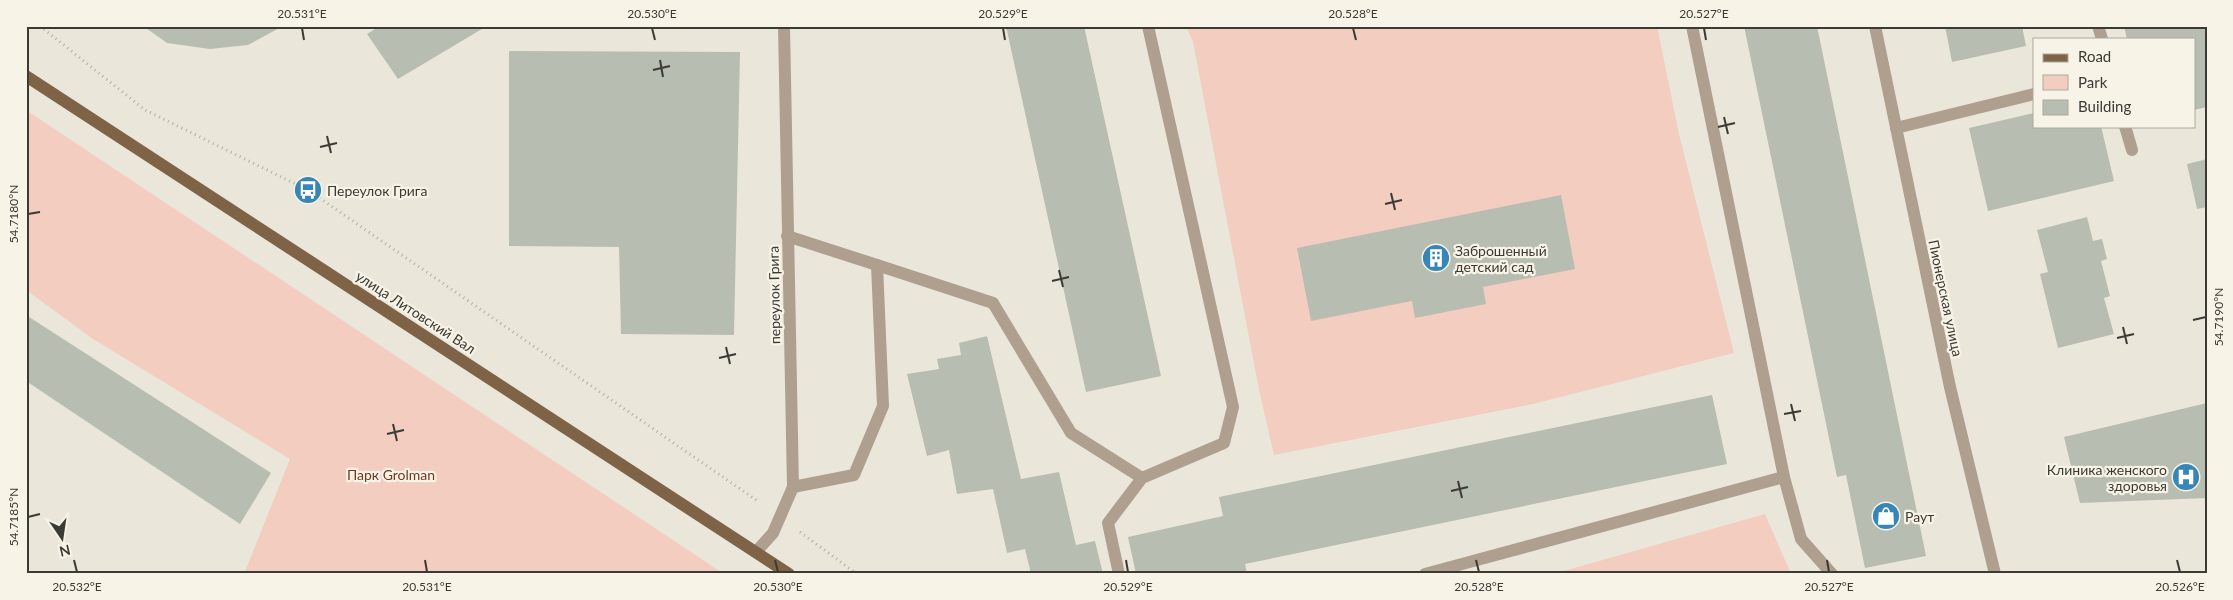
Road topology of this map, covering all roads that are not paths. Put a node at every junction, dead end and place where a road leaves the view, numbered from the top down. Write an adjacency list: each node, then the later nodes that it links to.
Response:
1 (1148, 26): 15 (street)
2 (1692, 26): 14 (street)
3 (1874, 26): 9 (street, Пионерская улица)
4 (2098, 26): 6 (street)
5 (786, 27): 12 (street, переулок Грига)
6 (2102, 38)
7 (26, 76): 17 (main road, улица Литовский Вал)
8 (2033, 94): 9 (street)
9 (1896, 128): 22 (street, Пионерская улица)
10 (2126, 128): 11 (street)
11 (2132, 150)
12 (787, 236): 13 (street); 16 (street, переулок Грига)
13 (877, 266): 15 (street); 16 (street)
14 (1784, 477): 20 (street); 21 (street)
15 (1142, 478): 19 (street)
16 (793, 487): 17 (street, переулок Грига)
17 (756, 552): 18 (main road, улица Литовский Вал)
18 (789, 574)
19 (1119, 574)
20 (1425, 574)
21 (1832, 574)
22 (1995, 574)

